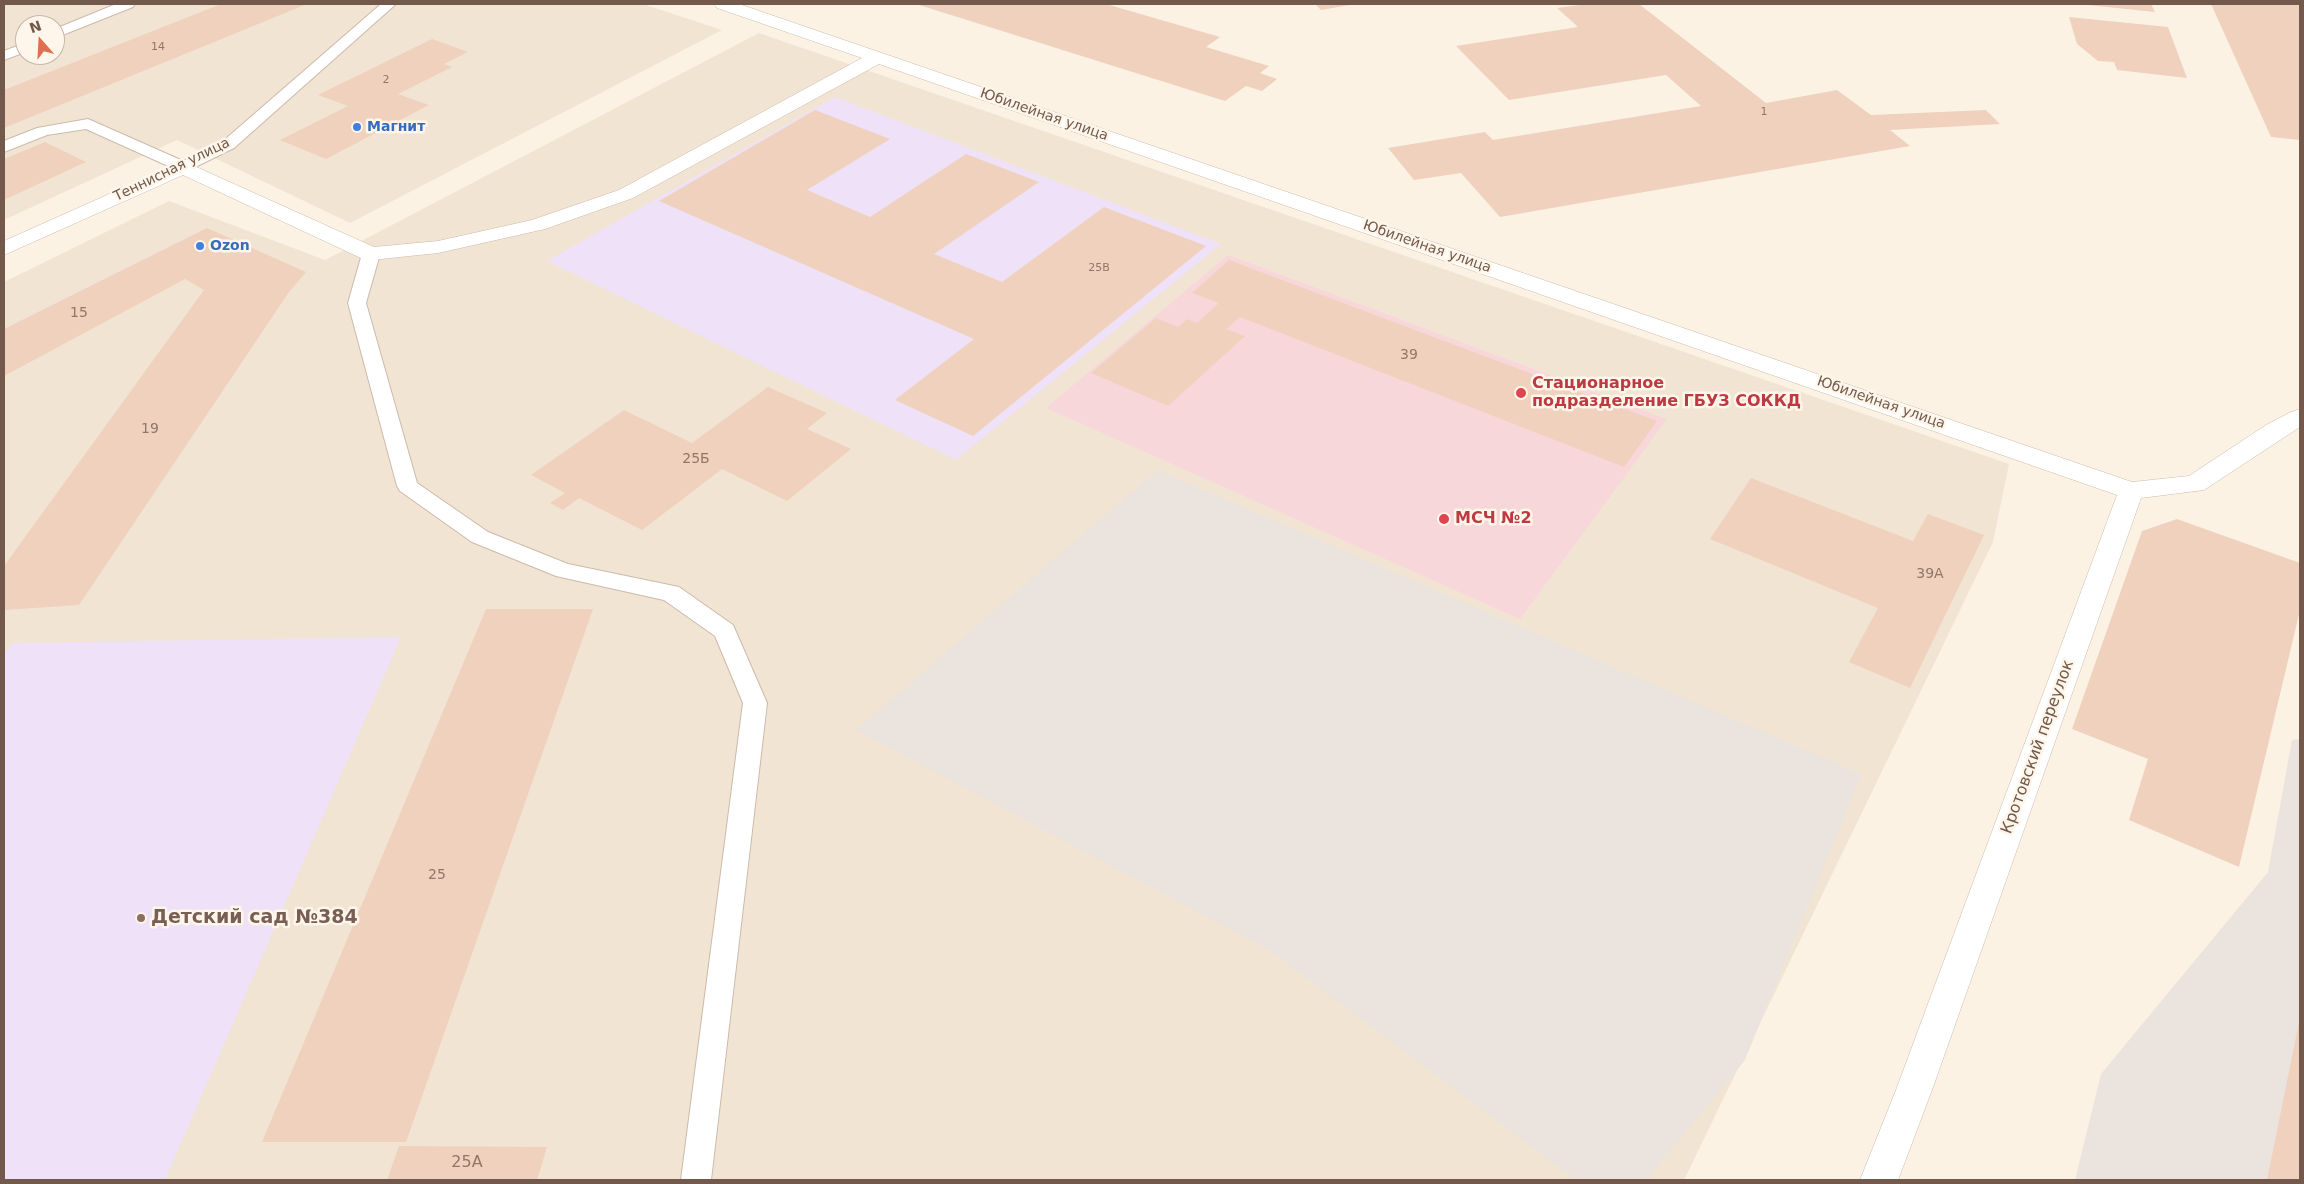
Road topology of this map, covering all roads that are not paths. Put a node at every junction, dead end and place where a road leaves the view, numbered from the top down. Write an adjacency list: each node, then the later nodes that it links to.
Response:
1 (128, 4): 4 (lane)
2 (389, 4): 7 (lane, Теннисная улица)
3 (723, 4): 5 (street, Юбилейная улица)
4 (65, 30)
5 (876, 58): 9 (street); 11 (street, Юбилейная улица)
6 (4, 147): 7 (lane)
7 (183, 167): 8 (street, Теннисная улица); 9 (street)
8 (4, 249)
9 (371, 254): 12 (lane)
10 (2300, 417): 11 (street)
11 (2131, 491): 13 (street, Кротовский переулок)
12 (696, 1180)
13 (1879, 1180)

